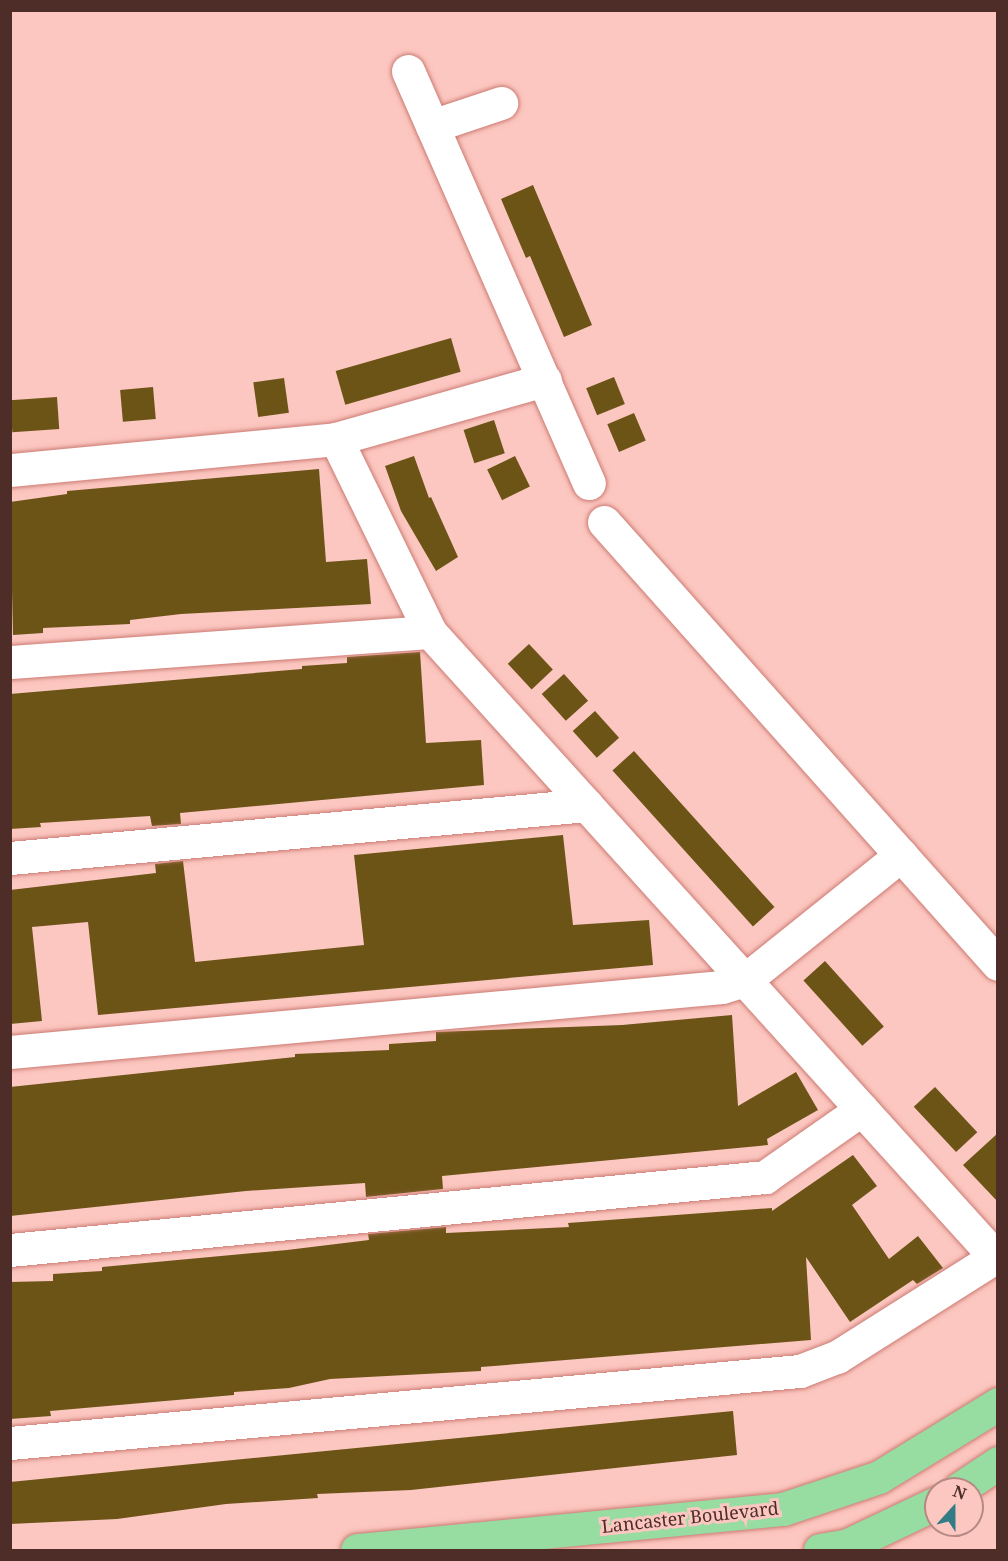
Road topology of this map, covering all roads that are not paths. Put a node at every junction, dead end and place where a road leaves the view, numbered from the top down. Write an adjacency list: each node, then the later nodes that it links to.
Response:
1 (408, 70): 3 (street)
2 (501, 103): 3 (street)
3 (432, 126): 4 (street)
4 (545, 380): 5 (street); 7 (street)
5 (336, 438): 6 (street); 9 (street)
6 (10, 470)
7 (590, 483)
8 (604, 522): 12 (street)
9 (430, 632): 10 (street); 11 (street)
10 (10, 662)
11 (587, 805): 13 (street); 15 (street)
12 (901, 855): 14 (street); 15 (street)
13 (10, 858)
14 (998, 964)
15 (745, 980): 16 (street); 17 (street)
16 (10, 1052)
17 (862, 1109): 18 (street); 19 (street)
18 (10, 1250)
19 (996, 1258): 21 (street)
20 (998, 1404): 25 (main road, Lancaster Boulevard)
21 (10, 1443)
22 (998, 1463): 23 (main road)
23 (977, 1477)
24 (924, 1509): 26 (main road)
25 (357, 1551)
26 (820, 1551)

